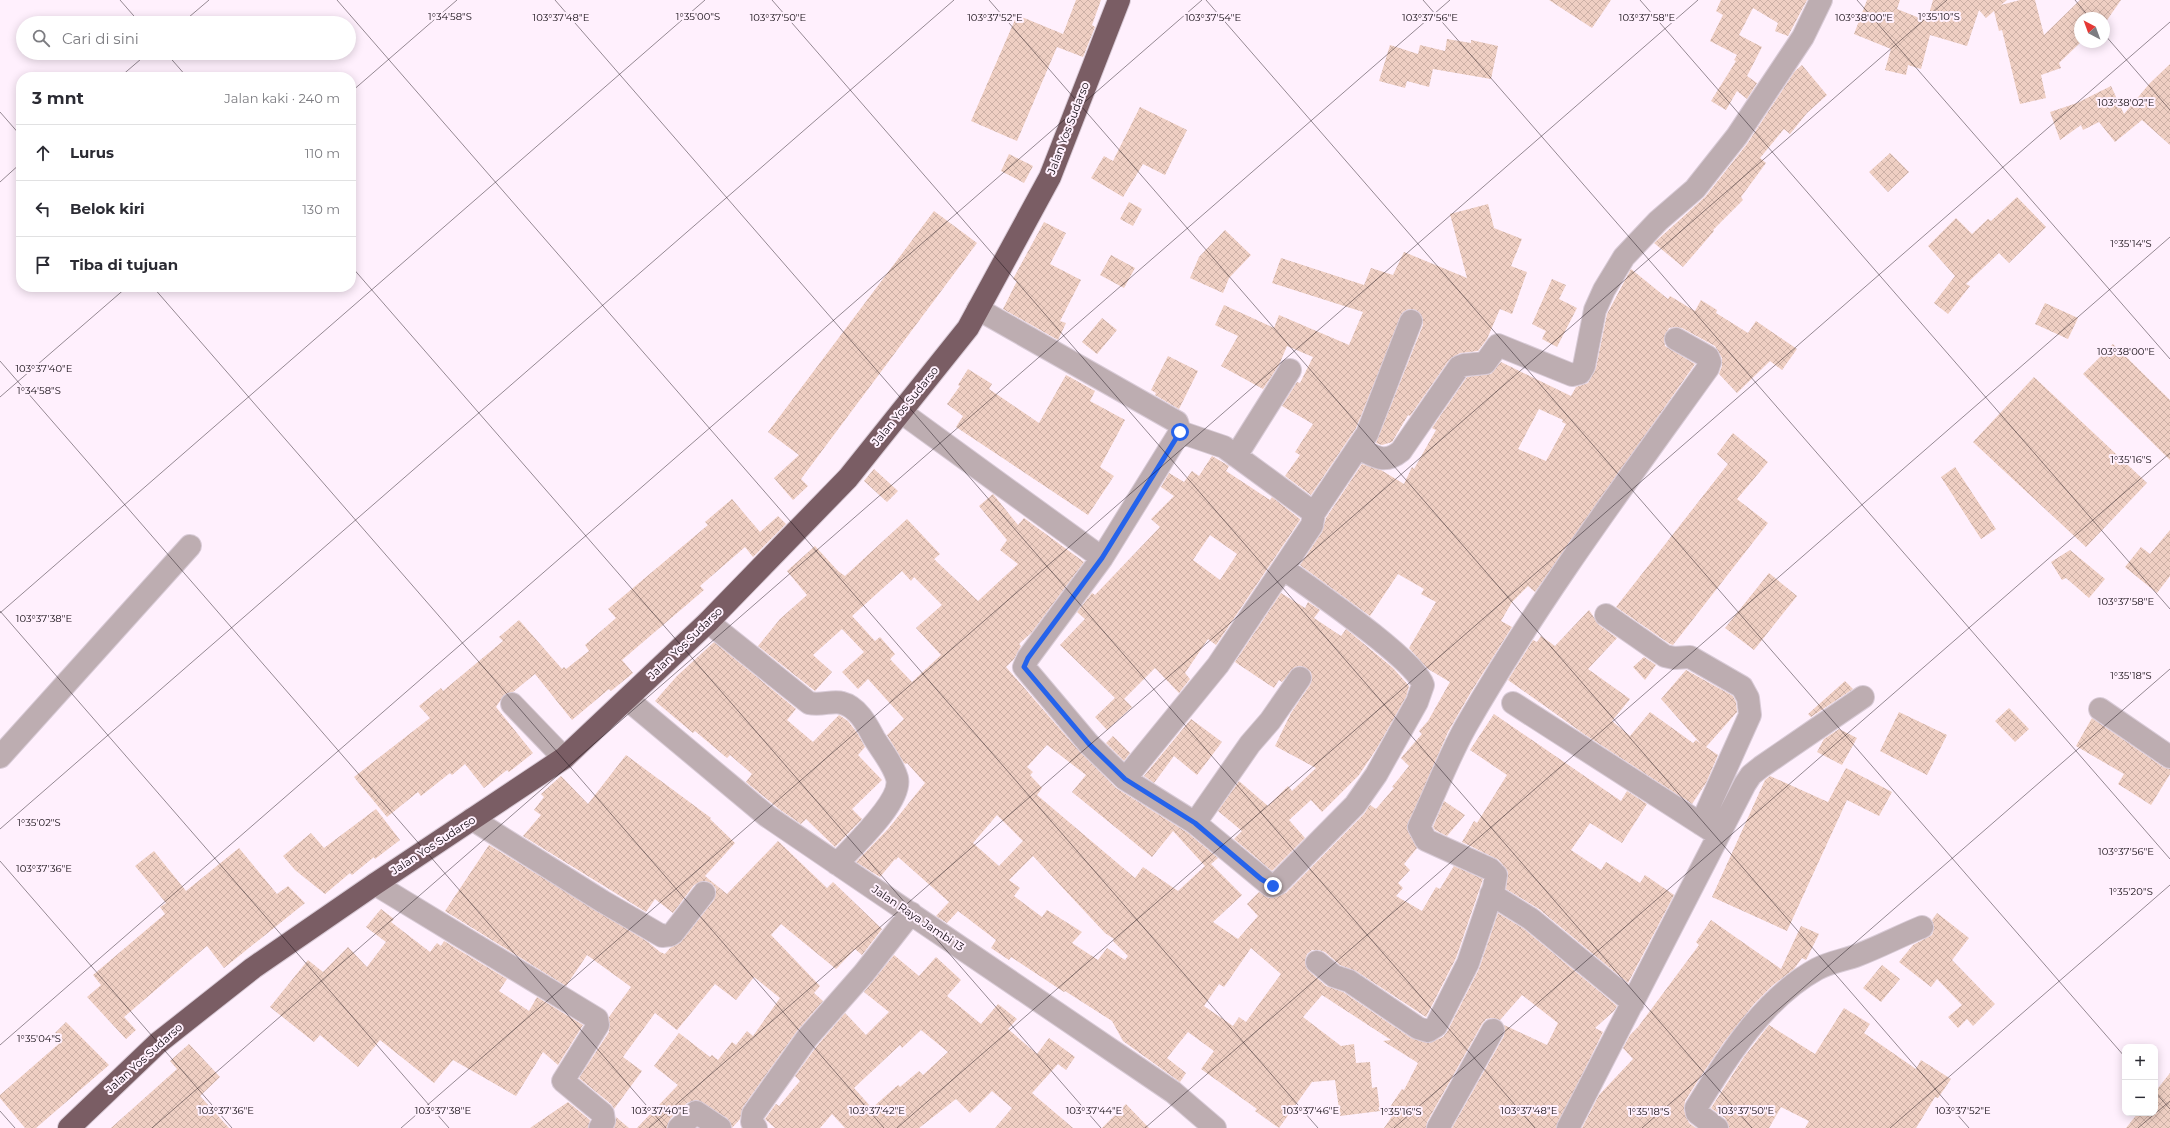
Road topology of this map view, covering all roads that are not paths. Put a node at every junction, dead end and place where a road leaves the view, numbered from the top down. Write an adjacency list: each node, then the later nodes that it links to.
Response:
1 (1119, 0): 3 (highway, Jalan Yos Sudarso)
2 (1821, 0): 9 (street)
3 (978, 309): 7 (highway, Jalan Yos Sudarso); 8 (street)
4 (1411, 321): 9 (street)
5 (1676, 339): 33 (street)
6 (1290, 370): 10 (street)
7 (901, 412): 13 (street); 16 (highway, Jalan Yos Sudarso)
8 (1180, 432): 10 (street); 13 (street)
9 (1358, 448): 11 (street)
10 (1236, 456): 11 (street)
11 (1314, 513): 14 (street)
12 (190, 546): 24 (street)
13 (1102, 558): 26 (street)
14 (1284, 569): 26 (street); 28 (street)
15 (1606, 615): 29 (street)
16 (708, 622): 19 (highway, Jalan Yos Sudarso); 30 (street)
17 (1300, 678): 28 (street)
18 (1863, 697): 29 (street)
19 (627, 699): 25 (highway, Jalan Yos Sudarso); 30 (street, Jalan Raya Jambi 13)
20 (1513, 703): 29 (street)
21 (512, 704): 25 (street)
22 (2100, 709): 23 (street)
23 (2170, 757)
24 (0, 758)
25 (564, 758): 27 (highway, Jalan Yos Sudarso)
26 (1125, 779): 28 (street)
27 (472, 819): 31 (highway, Jalan Yos Sudarso); 32 (street)
28 (1195, 823)
29 (1709, 830): 37 (street)
30 (837, 864): 34 (street, Jalan Raya Jambi 13)
31 (375, 884): 40 (highway, Jalan Yos Sudarso); 41 (street)
32 (704, 893)
33 (1492, 894): 36 (street); 37 (street)
34 (911, 912): 39 (street); 44 (street, Jalan Raya Jambi 13)
35 (1922, 927): 47 (street)
36 (1317, 962)
37 (1633, 1003): 46 (street)
38 (1493, 1030): 45 (street)
39 (750, 1126)
40 (69, 1128)
41 (600, 1128)
42 (679, 1128): 43 (street)
43 (720, 1128)
44 (1215, 1128)
45 (1438, 1128)
46 (1568, 1128)
47 (1717, 1128)

